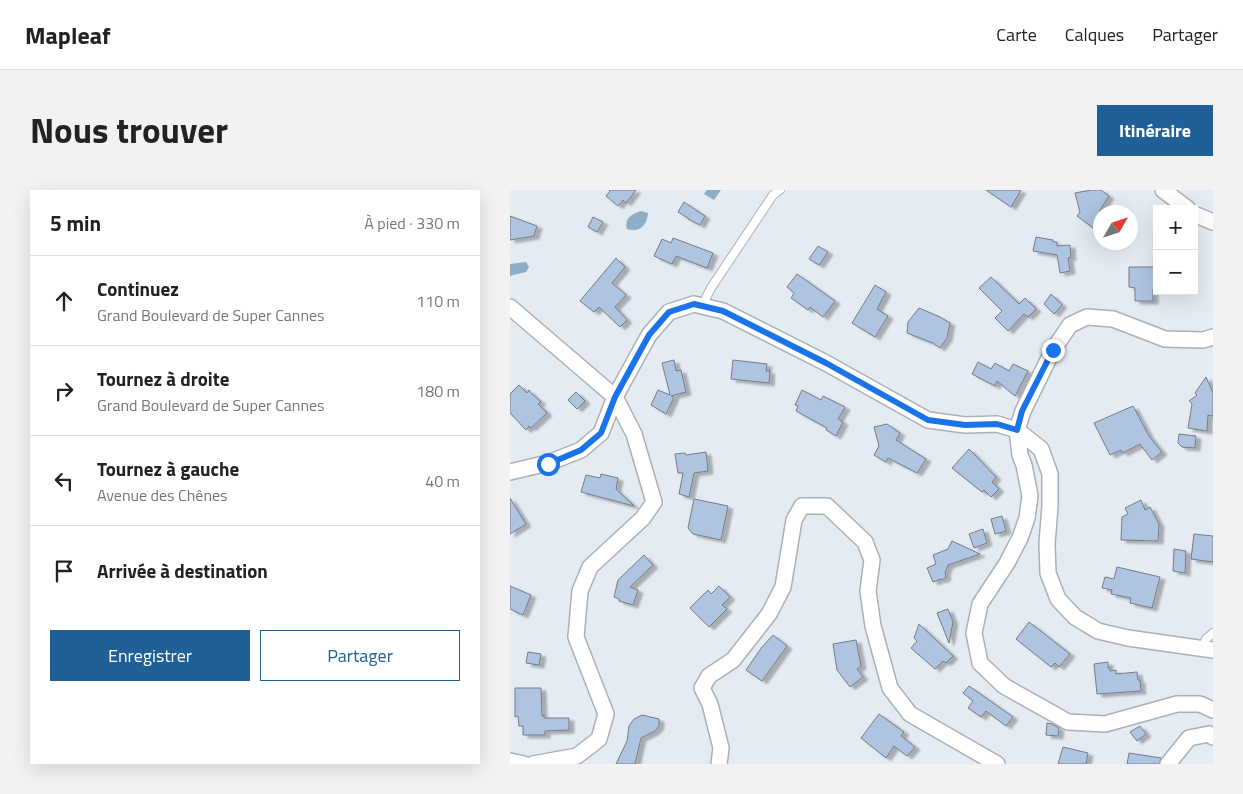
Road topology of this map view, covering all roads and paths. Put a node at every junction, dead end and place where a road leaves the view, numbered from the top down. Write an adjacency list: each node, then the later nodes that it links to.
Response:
1 (780, 190): 6 (lane)
2 (1163, 190): 3 (street)
3 (1183, 205)
4 (1198, 216): 5 (street)
5 (1213, 222)
6 (702, 306): 9 (street); 10 (street)
7 (510, 307): 9 (street)
8 (1213, 337): 10 (street)
9 (615, 397): 11 (street); 18 (street)
10 (1017, 430): 13 (street); 14 (street)
11 (510, 472)
12 (1213, 633): 13 (lane)
13 (1208, 649)
14 (1213, 710)
15 (1213, 737): 21 (street)
16 (510, 761): 17 (street)
17 (524, 764)
18 (533, 764)
19 (718, 764): 20 (street)
20 (996, 764)
21 (1168, 764)

